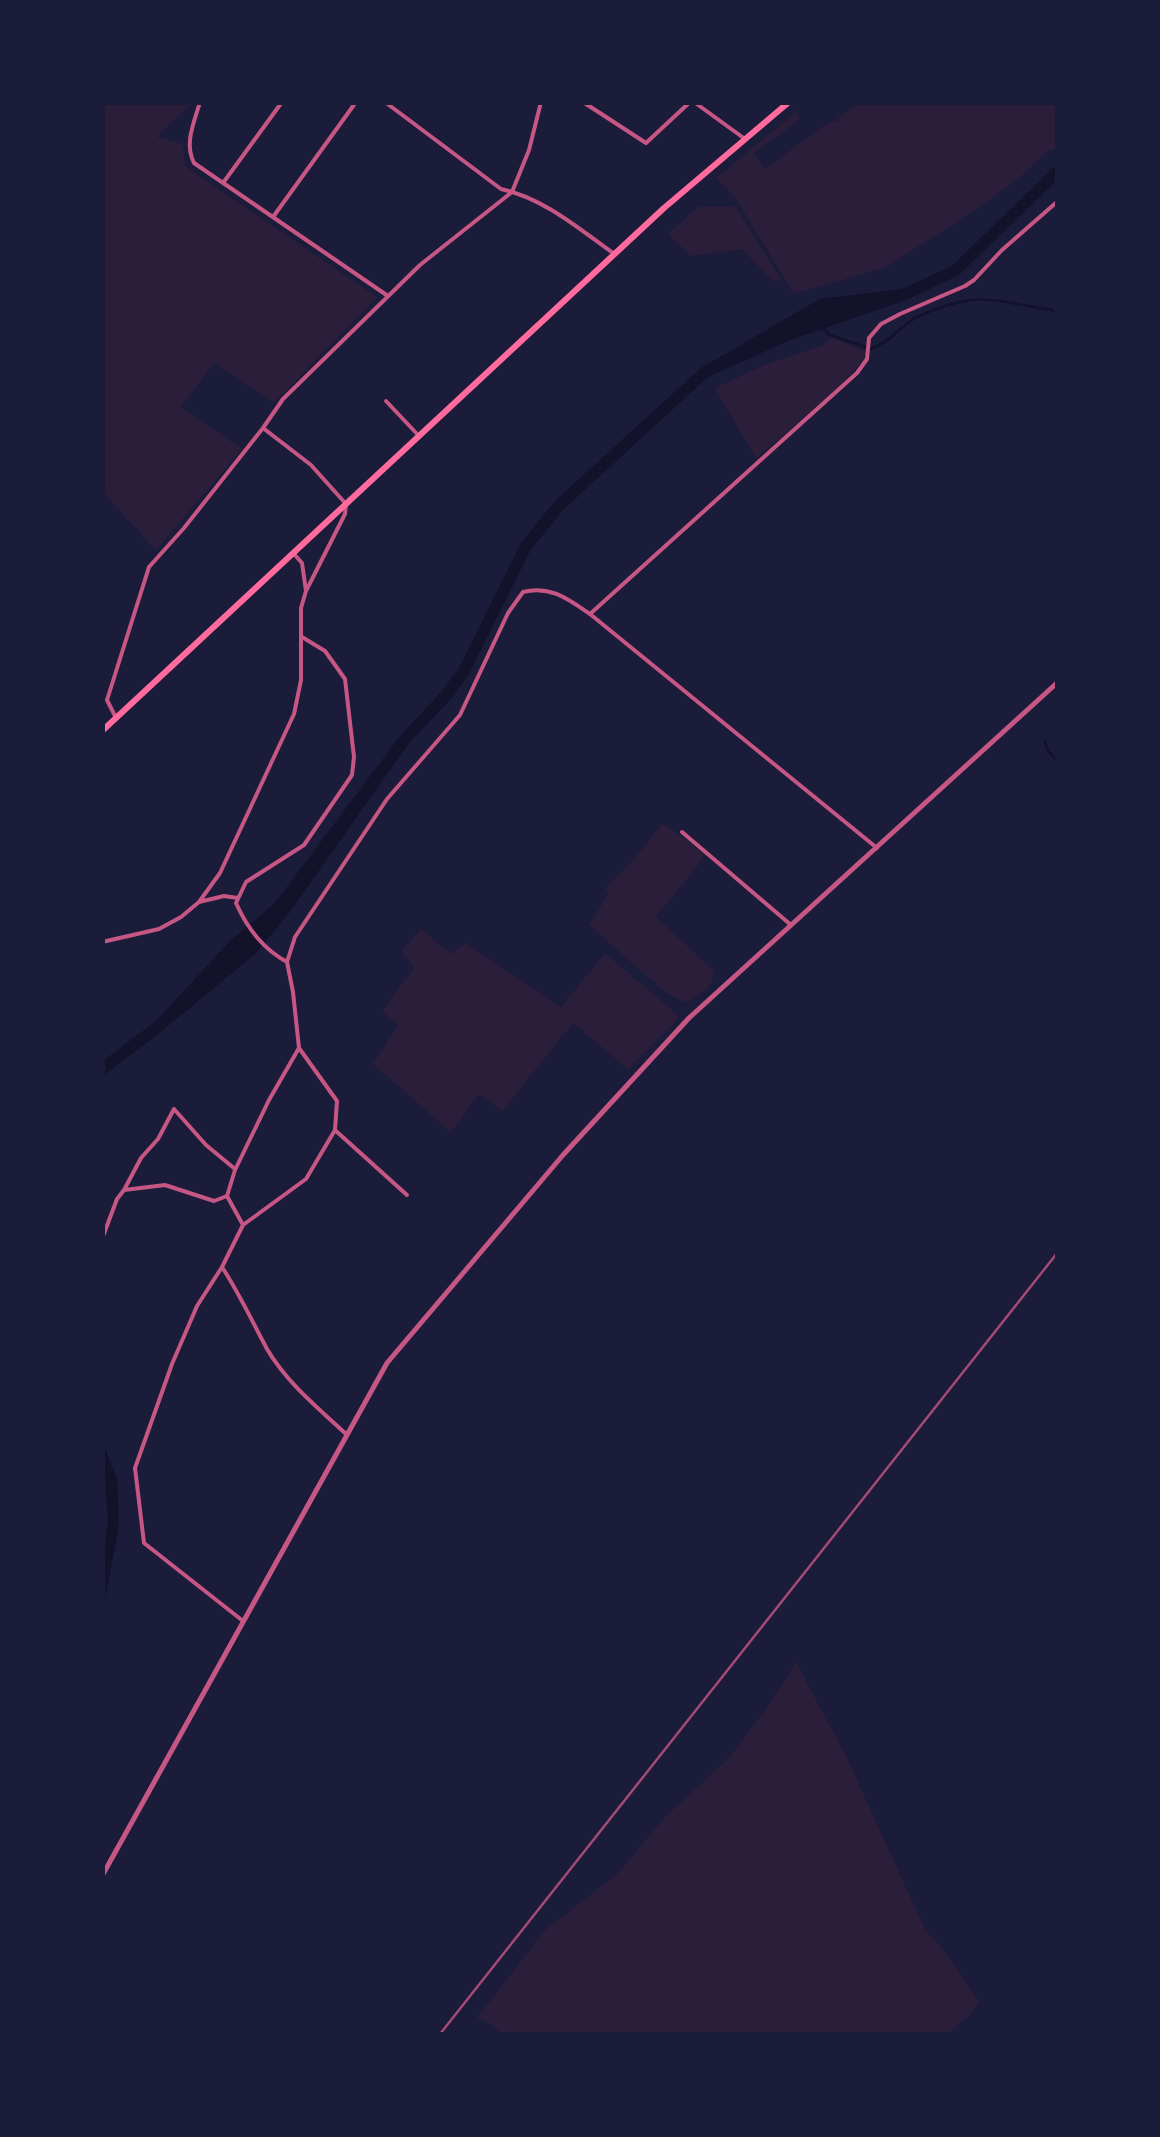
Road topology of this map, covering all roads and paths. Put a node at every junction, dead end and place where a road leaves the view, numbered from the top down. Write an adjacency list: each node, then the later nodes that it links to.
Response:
1 (200, 102): 10 (street)
2 (282, 102): 10 (street)
3 (356, 102): 13 (street)
4 (384, 102): 11 (street)
5 (542, 102): 11 (street)
6 (584, 102): 7 (street)
7 (692, 102): 9 (street)
8 (790, 102): 9 (main road)
9 (745, 139): 14 (main road)
10 (223, 184): 13 (street)
11 (512, 192): 14 (street); 15 (street)
12 (1058, 201): 22 (street)
13 (274, 217): 15 (street)
14 (614, 254): 18 (main road)
15 (388, 296): 17 (street)
16 (386, 401): 18 (street)
17 (263, 428): 19 (street); 25 (street)
18 (420, 436): 19 (main road)
19 (346, 504): 20 (main road); 21 (street)
20 (293, 552): 21 (street); 25 (main road)
21 (306, 591): 23 (street)
22 (590, 614): 28 (street); 33 (street)
23 (302, 636): 29 (street); 30 (street)
24 (1058, 682): 28 (street)
25 (116, 718): 26 (main road)
26 (102, 731)
27 (682, 832): 31 (street)
28 (877, 848): 31 (street)
29 (238, 898): 30 (street); 33 (street)
30 (198, 902): 32 (street)
31 (791, 924): 43 (street)
32 (102, 942)
33 (287, 962): 34 (street)
34 (299, 1048): 35 (street); 36 (street)
35 (335, 1130): 38 (street); 40 (street)
36 (235, 1170): 37 (street); 39 (street)
37 (124, 1190): 39 (street); 41 (street)
38 (407, 1195)
39 (228, 1196): 40 (street)
40 (242, 1226): 42 (street)
41 (102, 1239)
42 (222, 1267): 43 (street); 44 (street)
43 (347, 1434): 44 (street)
44 (243, 1621): 45 (street)
45 (102, 1876)

